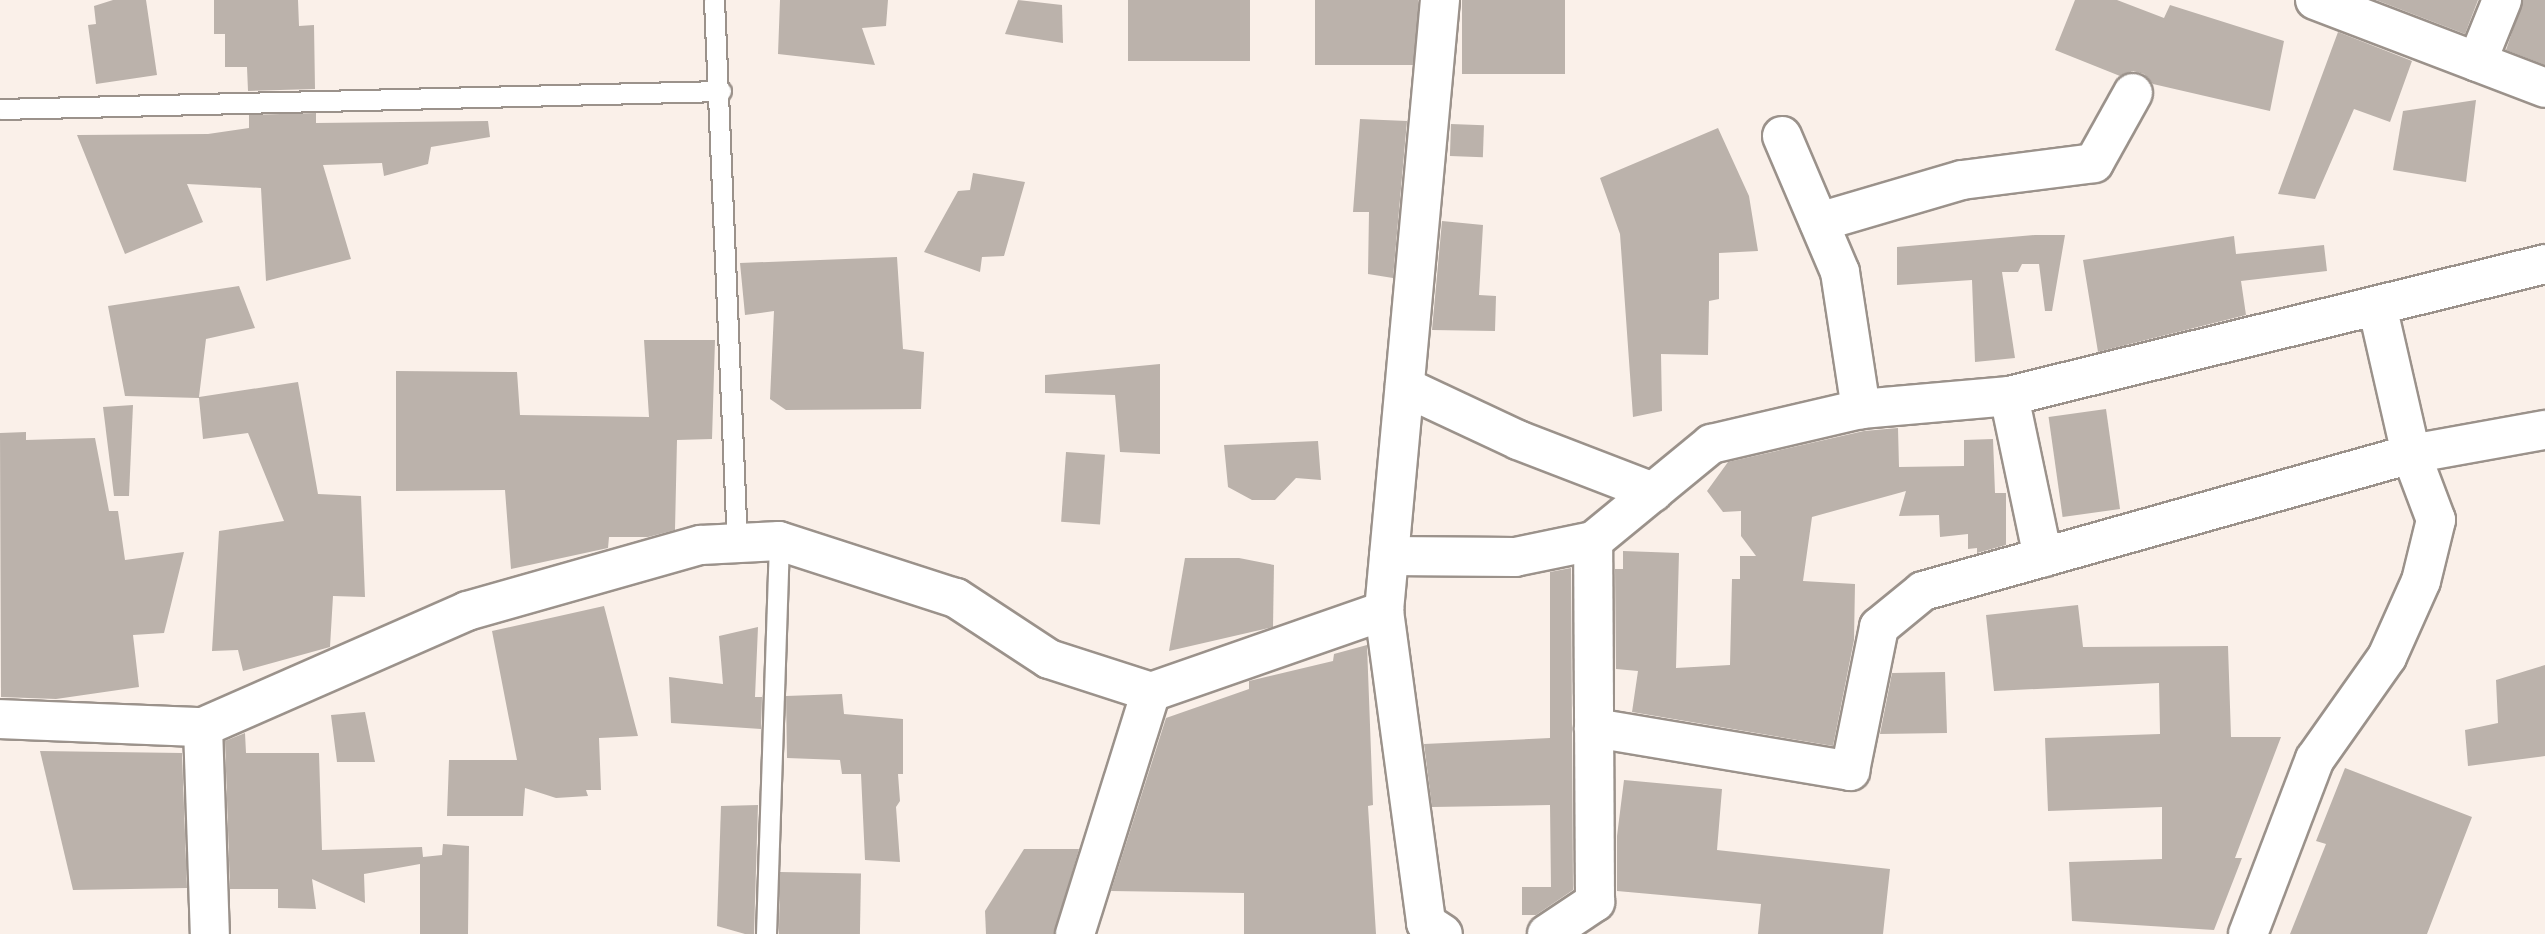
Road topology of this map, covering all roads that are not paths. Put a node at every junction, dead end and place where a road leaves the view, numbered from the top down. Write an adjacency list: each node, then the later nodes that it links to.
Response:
1 (715, 0): 7 (lane)
2 (1440, 0): 14 (street)
3 (2315, 0): 5 (street)
4 (2502, 0): 5 (street)
5 (2477, 62): 6 (street)
6 (2545, 88)
7 (721, 92): 9 (lane); 22 (lane)
8 (2133, 93): 11 (street)
9 (0, 109)
10 (1782, 136): 11 (street)
11 (1819, 222): 16 (street)
12 (2545, 264): 13 (street)
13 (2377, 306): 15 (street); 18 (street)
14 (1405, 387): 19 (street); 23 (street)
15 (2009, 397): 16 (street); 24 (street)
16 (1861, 409): 19 (street)
17 (2545, 430): 18 (street)
18 (2412, 454): 24 (street); 35 (street)
19 (1653, 492): 21 (street)
20 (779, 541): 22 (street); 26 (street); 32 (lane)
21 (1592, 541): 23 (street); 29 (street)
22 (737, 544): 28 (street)
23 (1389, 556): 25 (street)
24 (2043, 556): 29 (street)
25 (1384, 611): 26 (street); 30 (street)
26 (1151, 692): 33 (street)
27 (0, 719): 28 (street)
28 (203, 727): 31 (street)
29 (1594, 729): 34 (street)
30 (1430, 930)
31 (210, 934)
32 (766, 934)
33 (1076, 934)
34 (1546, 934)
35 (2248, 934)

